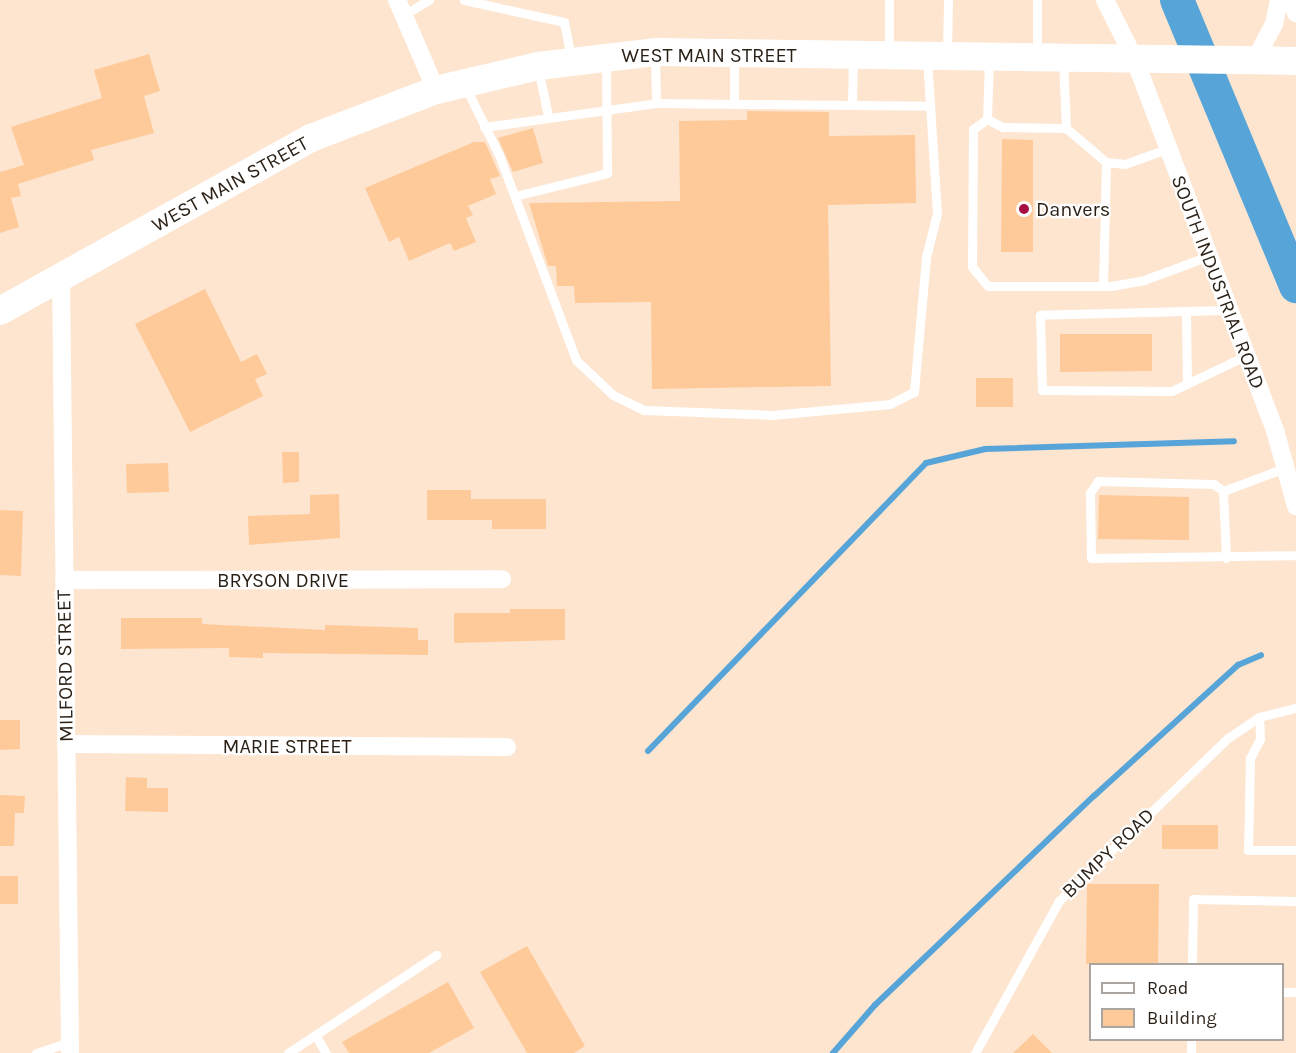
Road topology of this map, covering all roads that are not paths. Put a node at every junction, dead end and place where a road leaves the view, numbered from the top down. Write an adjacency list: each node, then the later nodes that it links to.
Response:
1 (429, 0): 9 (lane)
2 (464, 0): 21 (lane)
3 (889, 0): 15 (lane)
4 (948, 0): 16 (lane)
5 (1037, 0): 18 (lane)
6 (1105, 0): 19 (street, SOUTH INDUSTRIAL ROAD)
7 (1279, 0): 20 (street)
8 (1292, 0): 10 (street)
9 (402, 6): 25 (street)
10 (1296, 13)
11 (655, 52): 12 (main road, WEST MAIN STREET); 14 (main road, WEST MAIN STREET); 27 (lane)
12 (734, 53): 13 (main road, WEST MAIN STREET); 26 (lane)
13 (853, 55): 15 (main road, WEST MAIN STREET); 29 (lane)
14 (606, 56): 21 (main road, WEST MAIN STREET); 28 (lane)
15 (889, 56): 16 (main road, WEST MAIN STREET)
16 (937, 56): 17 (main road, WEST MAIN STREET); 30 (lane)
17 (989, 57): 18 (main road, WEST MAIN STREET); 32 (lane)
18 (1050, 58): 19 (main road, WEST MAIN STREET); 34 (lane)
19 (1135, 60): 20 (main road, WEST MAIN STREET); 35 (street, SOUTH INDUSTRIAL ROAD)
20 (1255, 60): 22 (main road, WEST MAIN STREET)
21 (571, 61): 23 (main road, WEST MAIN STREET)
22 (1296, 61)
23 (538, 66): 24 (main road, WEST MAIN STREET); 31 (lane)
24 (464, 83): 25 (main road, WEST MAIN STREET); 33 (lane)
25 (436, 90): 39 (main road, WEST MAIN STREET)
26 (734, 102): 27 (lane); 29 (lane)
27 (656, 103): 28 (lane)
28 (610, 105): 31 (lane); 37 (lane)
29 (852, 105): 30 (lane)
30 (929, 106): 37 (lane)
31 (548, 116): 33 (lane)
32 (987, 119): 34 (lane); 40 (lane)
33 (484, 127): 37 (lane)
34 (1066, 128): 36 (lane)
35 (1167, 149): 36 (lane); 38 (street, SOUTH INDUSTRIAL ROAD)
36 (1106, 162): 40 (lane)
37 (514, 195)
38 (1206, 257): 40 (lane); 41 (street, SOUTH INDUSTRIAL ROAD)
39 (61, 280): 42 (main road, WEST MAIN STREET); 52 (street, MILFORD STREET)
40 (1103, 286)
41 (1226, 310): 43 (lane); 44 (street, SOUTH INDUSTRIAL ROAD)
42 (0, 311)
43 (1186, 314): 45 (lane); 45 (lane)
44 (1245, 356): 45 (lane); 46 (street, SOUTH INDUSTRIAL ROAD)
45 (1188, 384)
46 (1286, 468): 47 (lane); 48 (street, SOUTH INDUSTRIAL ROAD)
47 (1223, 491): 50 (lane); 50 (lane)
48 (1296, 506)
49 (1296, 555): 50 (lane)
50 (1226, 558)
51 (502, 579): 52 (street, BRYSON DRIVE)
52 (64, 580): 55 (street, MILFORD STREET)
53 (1296, 708): 54 (lane, BUMPY ROAD)
54 (1259, 717): 57 (lane); 66 (lane, BUMPY ROAD)
55 (66, 744): 56 (street, MARIE STREET); 62 (street, MILFORD STREET)
56 (507, 747)
57 (1296, 850)
58 (1296, 901): 60 (lane)
59 (436, 955): 61 (lane)
60 (1192, 963)
61 (316, 1036): 64 (lane); 65 (lane)
62 (70, 1047): 63 (lane)
63 (36, 1053)
64 (288, 1053)
65 (326, 1053)
66 (975, 1053)

